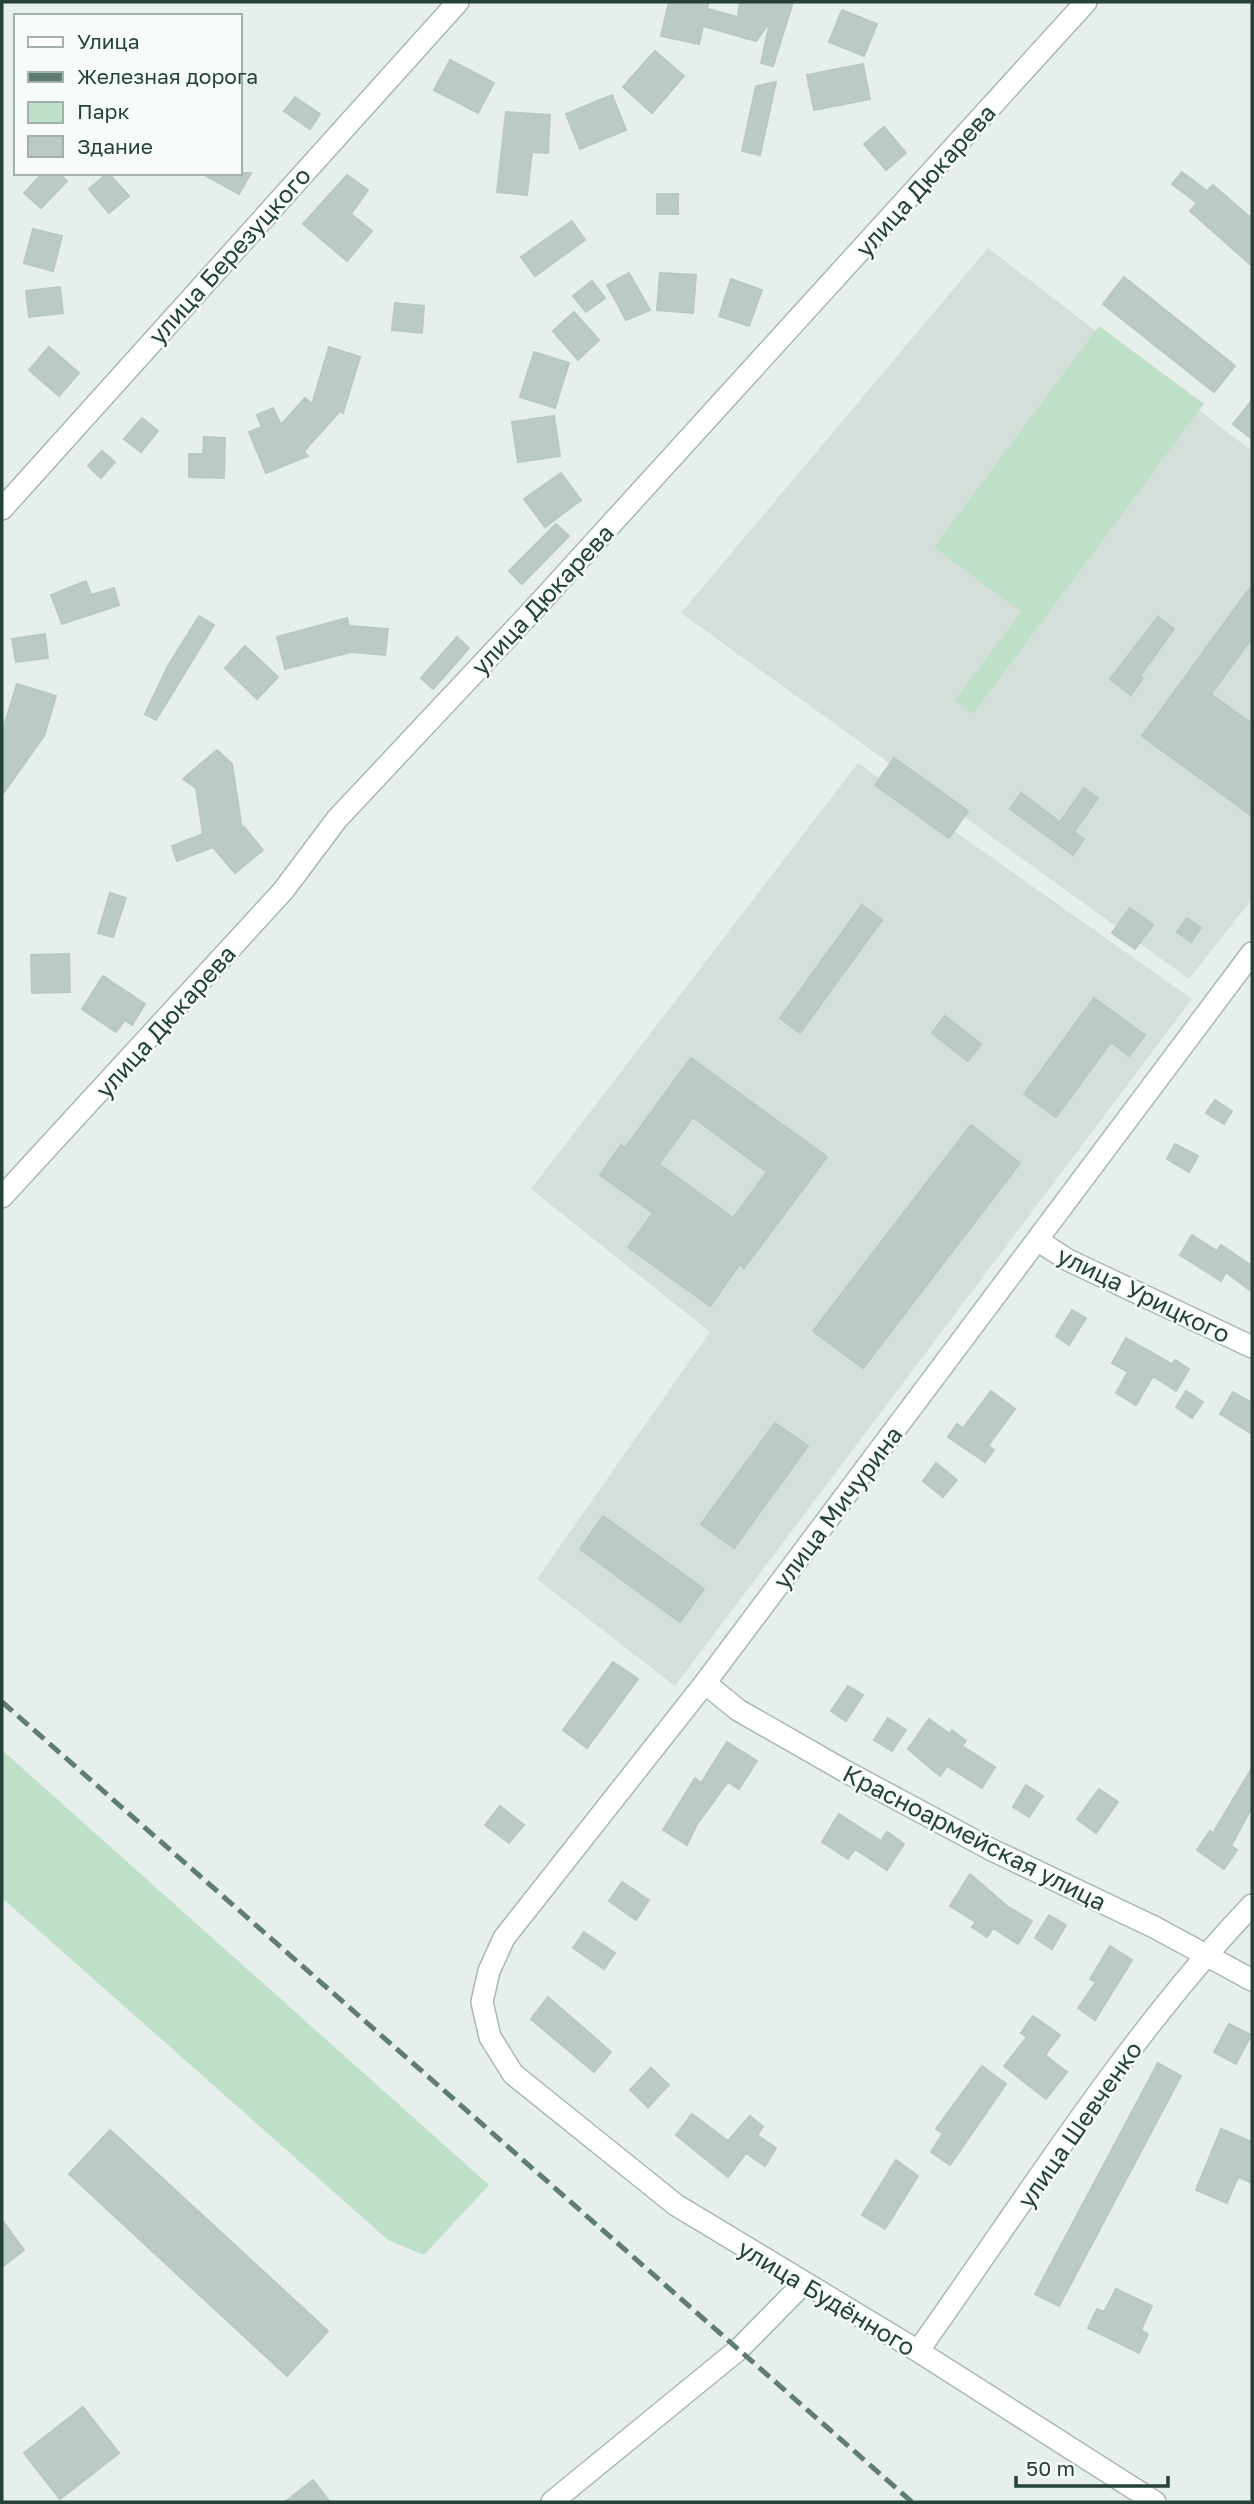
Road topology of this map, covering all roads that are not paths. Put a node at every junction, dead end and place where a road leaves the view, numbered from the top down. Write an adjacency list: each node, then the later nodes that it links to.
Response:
1 (458, 2): 3 (street, улица Березуцкого)
2 (1086, 2): 5 (street, улица Дюкарева)
3 (2, 509)
4 (1252, 953): 6 (street, улица Мичурина)
5 (2, 1197)
6 (1037, 1241): 7 (street, улица Урицкого); 8 (street, улица Мичурина)
7 (1252, 1347)
8 (705, 1683): 10 (street, Красноармейская улица); 12 (street, улица Мичурина)
9 (1252, 1905): 10 (street, улица Шевченко)
10 (1206, 1953): 11 (street, Красноармейская улица); 14 (street, улица Шевченко)
11 (1252, 1980)
12 (513, 2074): 13 (street, улица Будённого)
13 (804, 2283): 14 (street, улица Будённого); 15 (street)
14 (918, 2351): 16 (street, улица Будённого)
15 (552, 2502)
16 (1155, 2502)

